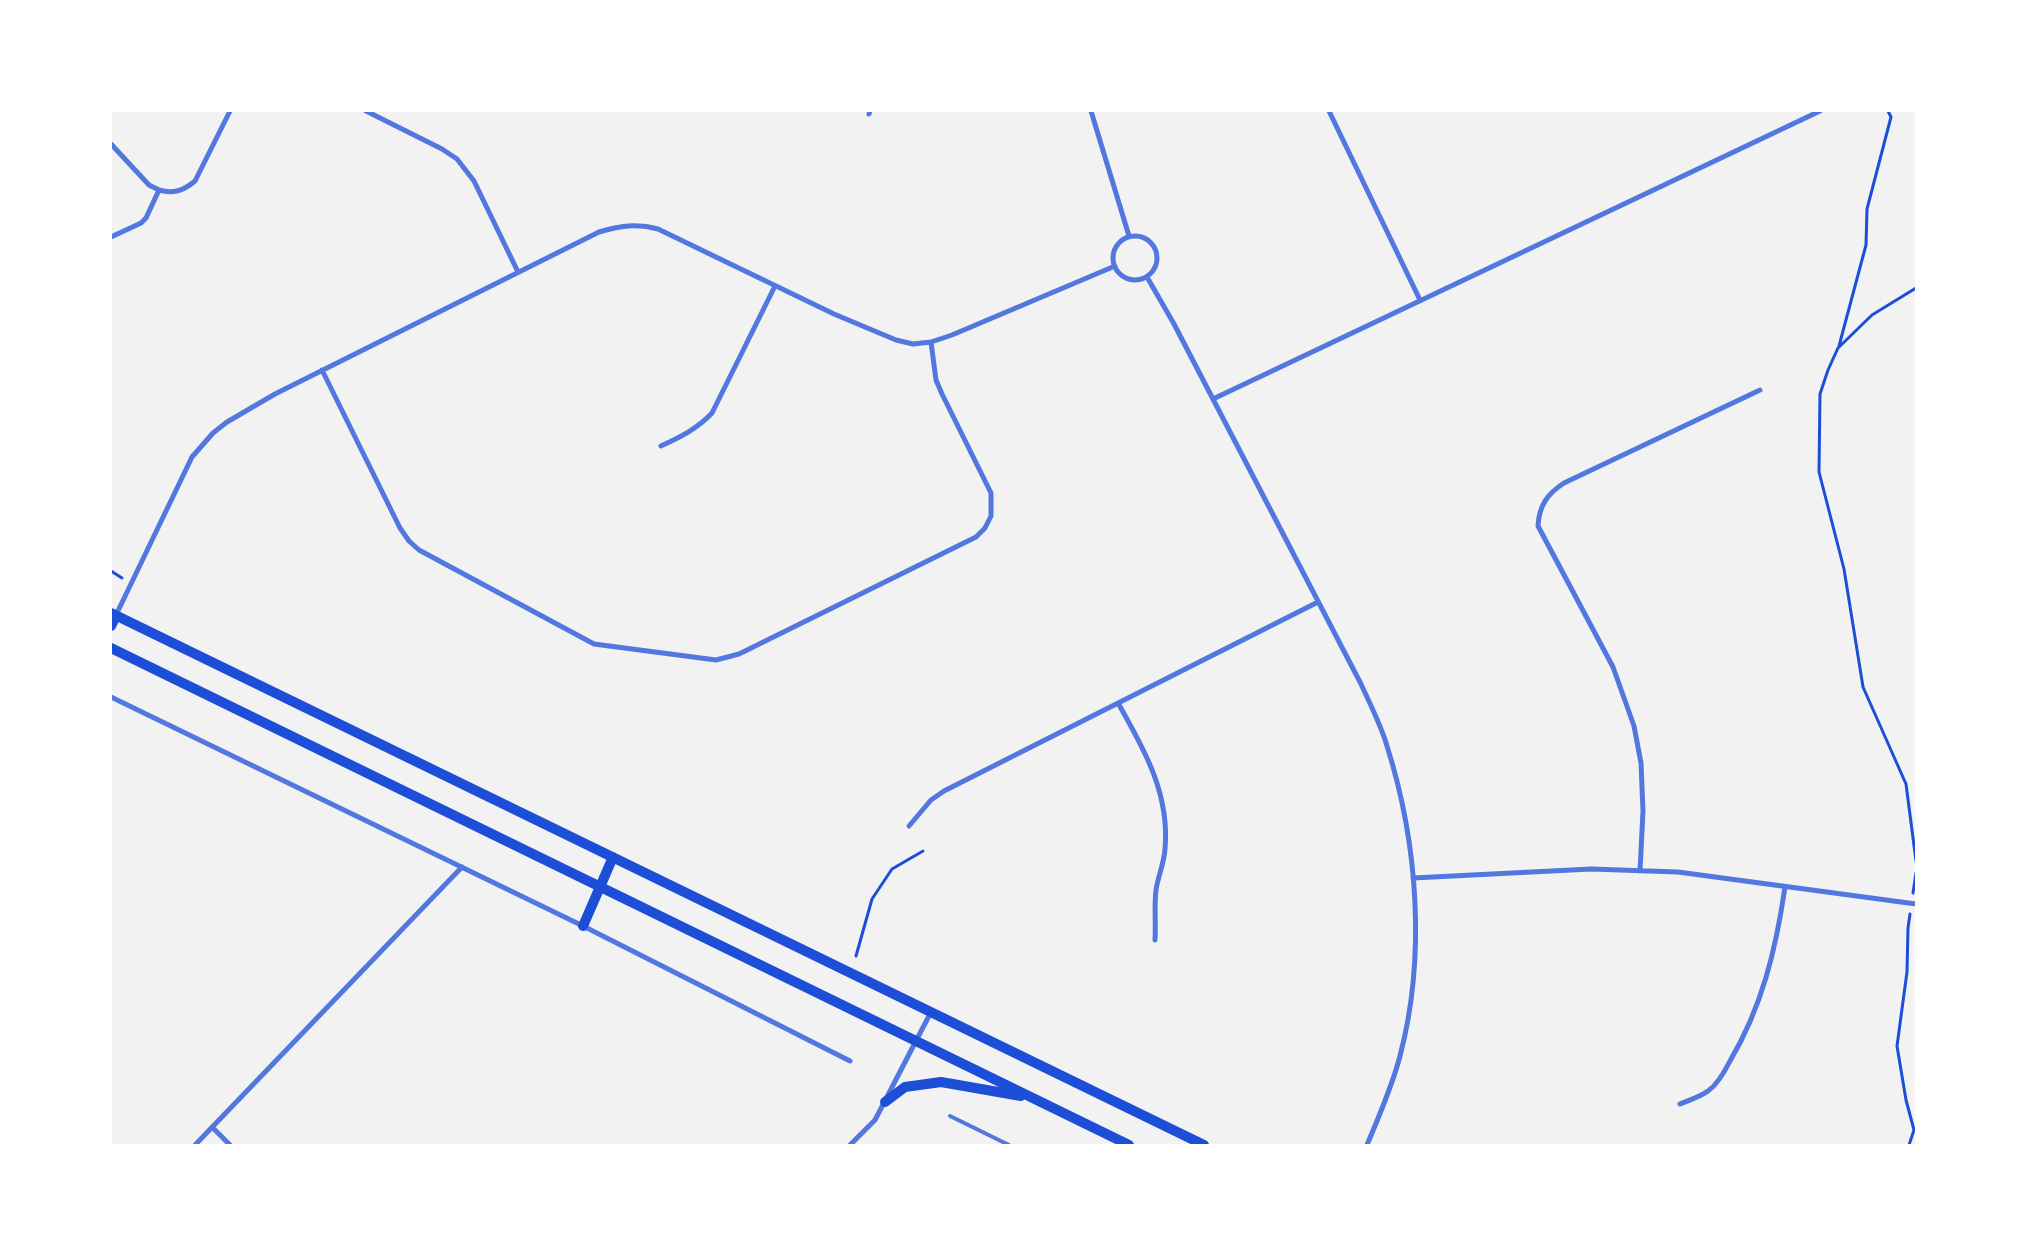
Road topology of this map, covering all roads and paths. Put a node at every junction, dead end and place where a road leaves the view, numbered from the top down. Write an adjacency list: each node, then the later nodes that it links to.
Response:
1 (230, 111): 8 (street)
2 (366, 111): 12 (street)
3 (1091, 111): 9 (street)
4 (1329, 111): 16 (street)
5 (1820, 111): 16 (street)
6 (1888, 111): 18 (path)
7 (111, 144): 8 (street)
8 (159, 190): 10 (street)
9 (1129, 236): 11 (street); 13 (street)
10 (111, 237)
11 (1114, 266): 13 (street); 17 (street)
12 (518, 272): 14 (street); 19 (street)
13 (1147, 277): 21 (street)
14 (775, 286): 17 (street); 22 (street)
15 (1916, 288): 18 (path)
16 (1420, 300): 21 (street)
17 (931, 342): 19 (street)
18 (1838, 348): 32 (path)
19 (322, 370): 24 (street)
20 (1760, 390): 34 (street)
21 (1213, 399): 23 (street)
22 (661, 446)
23 (1318, 602): 28 (street); 35 (street)
24 (114, 615): 25 (main road); 31 (main road)
25 (111, 626)
26 (111, 648): 36 (main road)
27 (111, 697): 33 (street)
28 (1118, 703): 29 (street); 41 (street)
29 (909, 826)
30 (923, 851): 42 (path)
31 (613, 857): 36 (main road); 43 (main road)
32 (1916, 861)
33 (462, 867): 39 (street); 50 (street)
34 (1640, 871): 35 (street); 37 (street)
35 (1413, 878): 57 (street)
36 (601, 887): 39 (main road); 44 (main road)
37 (1785, 887): 38 (street); 48 (street)
38 (1916, 904)
39 (583, 926): 45 (street)
40 (1908, 928): 58 (path)
41 (1156, 940)
42 (856, 956)
43 (931, 1012): 44 (street); 56 (main road)
44 (917, 1042): 46 (main road); 47 (street)
45 (850, 1061)
46 (1035, 1099): 47 (main road); 55 (main road)
47 (885, 1102): 53 (street)
48 (1680, 1104)
49 (950, 1116): 54 (lane)
50 (212, 1127): 51 (street); 52 (street)
51 (195, 1145)
52 (230, 1145)
53 (850, 1145)
54 (1009, 1145)
55 (1129, 1145)
56 (1204, 1145)
57 (1367, 1145)
58 (1909, 1145)

